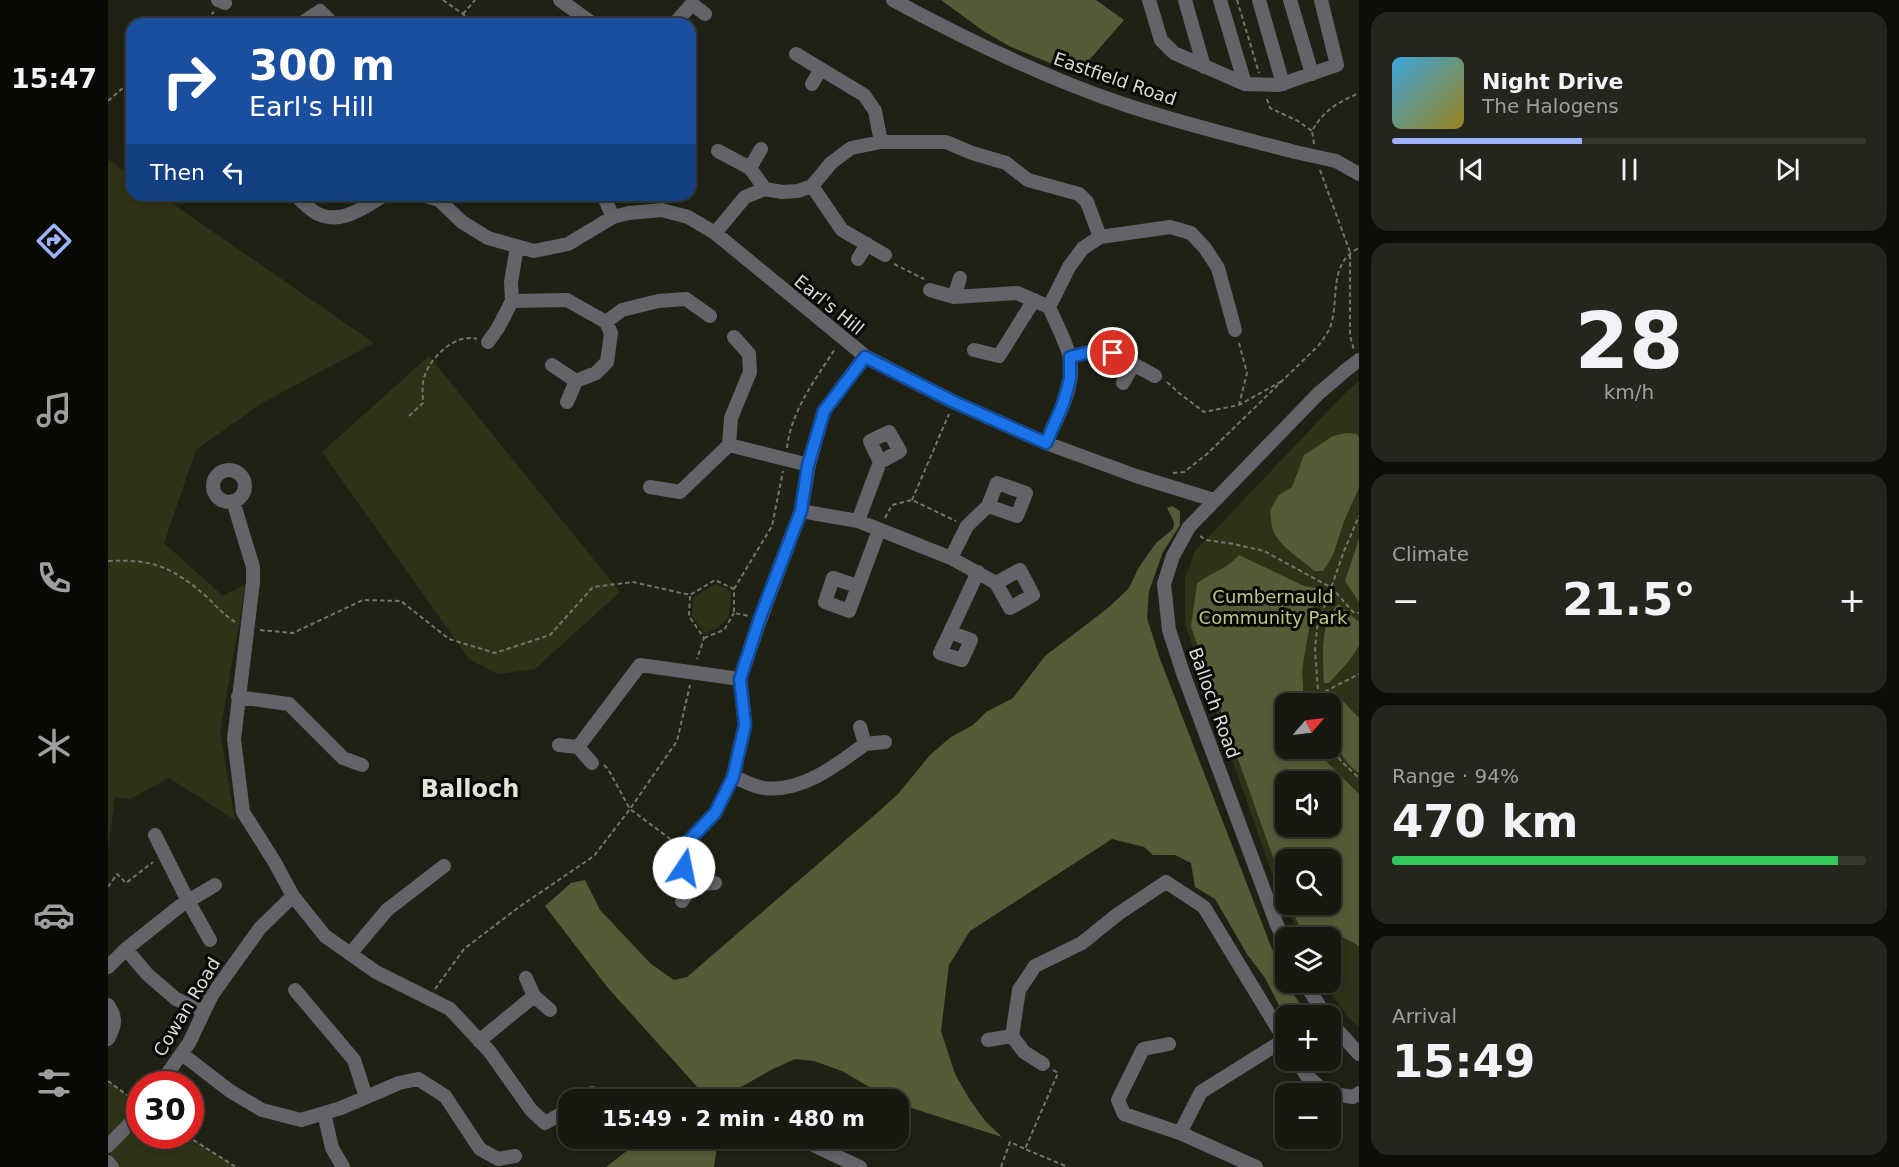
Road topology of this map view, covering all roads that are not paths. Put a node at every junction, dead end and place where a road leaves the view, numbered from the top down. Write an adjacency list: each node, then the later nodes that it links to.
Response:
1 (560, 0): 14 (street)
2 (893, 0): 26 (street, Eastfield Road, bridge)
3 (1149, 0): 17 (street)
4 (1185, 0): 17 (street)
5 (1220, 0): 21 (street)
6 (1259, 0): 22 (street)
7 (1290, 0): 19 (street)
8 (1321, 0): 19 (street)
9 (689, 2): 11 (street); 15 (street)
10 (316, 5): 12 (street); 13 (street)
11 (705, 14)
12 (305, 18)
13 (328, 18)
14 (585, 18)
15 (678, 18)
16 (796, 54): 18 (street)
17 (1204, 67): 21 (street)
18 (821, 69): 20 (street); 23 (street)
19 (1312, 74): 22 (street)
20 (812, 84)
21 (1245, 84): 22 (street)
22 (1283, 84)
23 (880, 142): 30 (street); 38 (street)
24 (761, 149): 28 (street)
25 (718, 151): 28 (street)
26 (1336, 161): 27 (street, Eastfield Road); 29 (street, Eastfield Road)
27 (1359, 162)
28 (750, 168): 31 (street)
29 (1359, 174)
30 (812, 186): 31 (street); 39 (street)
31 (765, 189): 37 (street)
32 (302, 201): 33 (street)
33 (375, 201)
34 (443, 201): 40 (street, Earl's Hill)
35 (606, 201): 36 (street)
36 (613, 217): 37 (street, Earl's Hill); 40 (street, Earl's Hill)
37 (715, 233): 55 (street, Earl's Hill)
38 (1100, 237): 48 (street); 51 (street)
39 (867, 244): 41 (street); 42 (street)
40 (517, 247): 47 (street)
41 (885, 255)
42 (858, 259)
43 (960, 278): 45 (street)
44 (930, 290): 45 (street)
45 (954, 297): 46 (street)
46 (1034, 300): 48 (street); 54 (street)
47 (512, 301): 50 (street); 53 (street)
48 (1049, 307): 56 (street)
49 (710, 316): 50 (street)
50 (606, 322): 61 (street)
51 (1235, 330)
52 (734, 338): 65 (street)
53 (488, 342)
54 (974, 350)
55 (865, 357): 64 (street, Earl's Hill); 67 (street)
56 (1070, 357): 59 (street); 64 (street)
57 (1357, 359): 69 (street, Balloch Road, bridge)
58 (552, 365): 61 (street)
59 (1133, 365): 60 (street); 62 (street)
60 (1155, 376)
61 (576, 381): 63 (street)
62 (1123, 383)
63 (567, 402)
64 (1046, 443): 69 (street, Earl's Hill)
65 (729, 445): 67 (street); 68 (street)
66 (880, 462): 73 (street)
67 (808, 465): 72 (street)
68 (650, 487)
69 (1214, 500): 98 (street, Balloch Road)
70 (233, 501): 81 (street)
71 (988, 506): 75 (street)
72 (801, 511): 73 (street); 80 (street)
73 (858, 521): 74 (street)
74 (879, 530): 75 (street); 78 (street)
75 (951, 558): 76 (street)
76 (978, 572): 77 (street); 79 (street)
77 (996, 583)
78 (857, 586)
79 (950, 632)
80 (740, 679): 86 (street); 89 (street)
81 (238, 697): 88 (street); 95 (street)
82 (860, 726): 84 (street)
83 (885, 742): 84 (street)
84 (865, 744): 89 (street)
85 (559, 745): 86 (street)
86 (578, 747): 87 (street)
87 (592, 763)
88 (362, 765)
89 (733, 777): 94 (street)
90 (155, 835): 96 (street)
91 (444, 866): 101 (street)
92 (715, 883): 94 (street)
93 (215, 885): 96 (street)
94 (693, 885): 97 (street)
95 (293, 896): 101 (street); 108 (street, Cowan Road)
96 (188, 901): 99 (street); 100 (street)
97 (682, 901)
98 (1278, 927)
99 (210, 940)
100 (126, 949): 102 (street); 108 (street)
101 (350, 954): 114 (street)
102 (108, 968)
103 (526, 978): 105 (street)
104 (295, 990): 123 (street)
105 (534, 996): 107 (street); 114 (street)
106 (108, 1005): 112 (street)
107 (550, 1010)
108 (204, 1011): 117 (street, Cowan Road)
109 (1275, 1024): 111 (street)
110 (1341, 1034): 118 (street)
111 (1012, 1036): 113 (street); 119 (street)
112 (108, 1039)
113 (988, 1040)
114 (479, 1041): 125 (street)
115 (1169, 1044): 127 (street)
116 (1275, 1047): 127 (street)
117 (182, 1054): 120 (street, Cowan Road); 124 (street)
118 (1359, 1054)
119 (1043, 1064)
120 (170, 1071)
121 (1304, 1071): 122 (street)
122 (1359, 1093)
123 (366, 1097): 124 (street); 130 (street)
124 (324, 1113): 133 (street)
125 (558, 1116)
126 (126, 1127): 128 (street)
127 (1180, 1133): 135 (street)
128 (108, 1146)
129 (822, 1149): 134 (street)
130 (515, 1156)
131 (108, 1162): 132 (street)
132 (112, 1167)
133 (343, 1167)
134 (860, 1167)
135 (1256, 1167)

